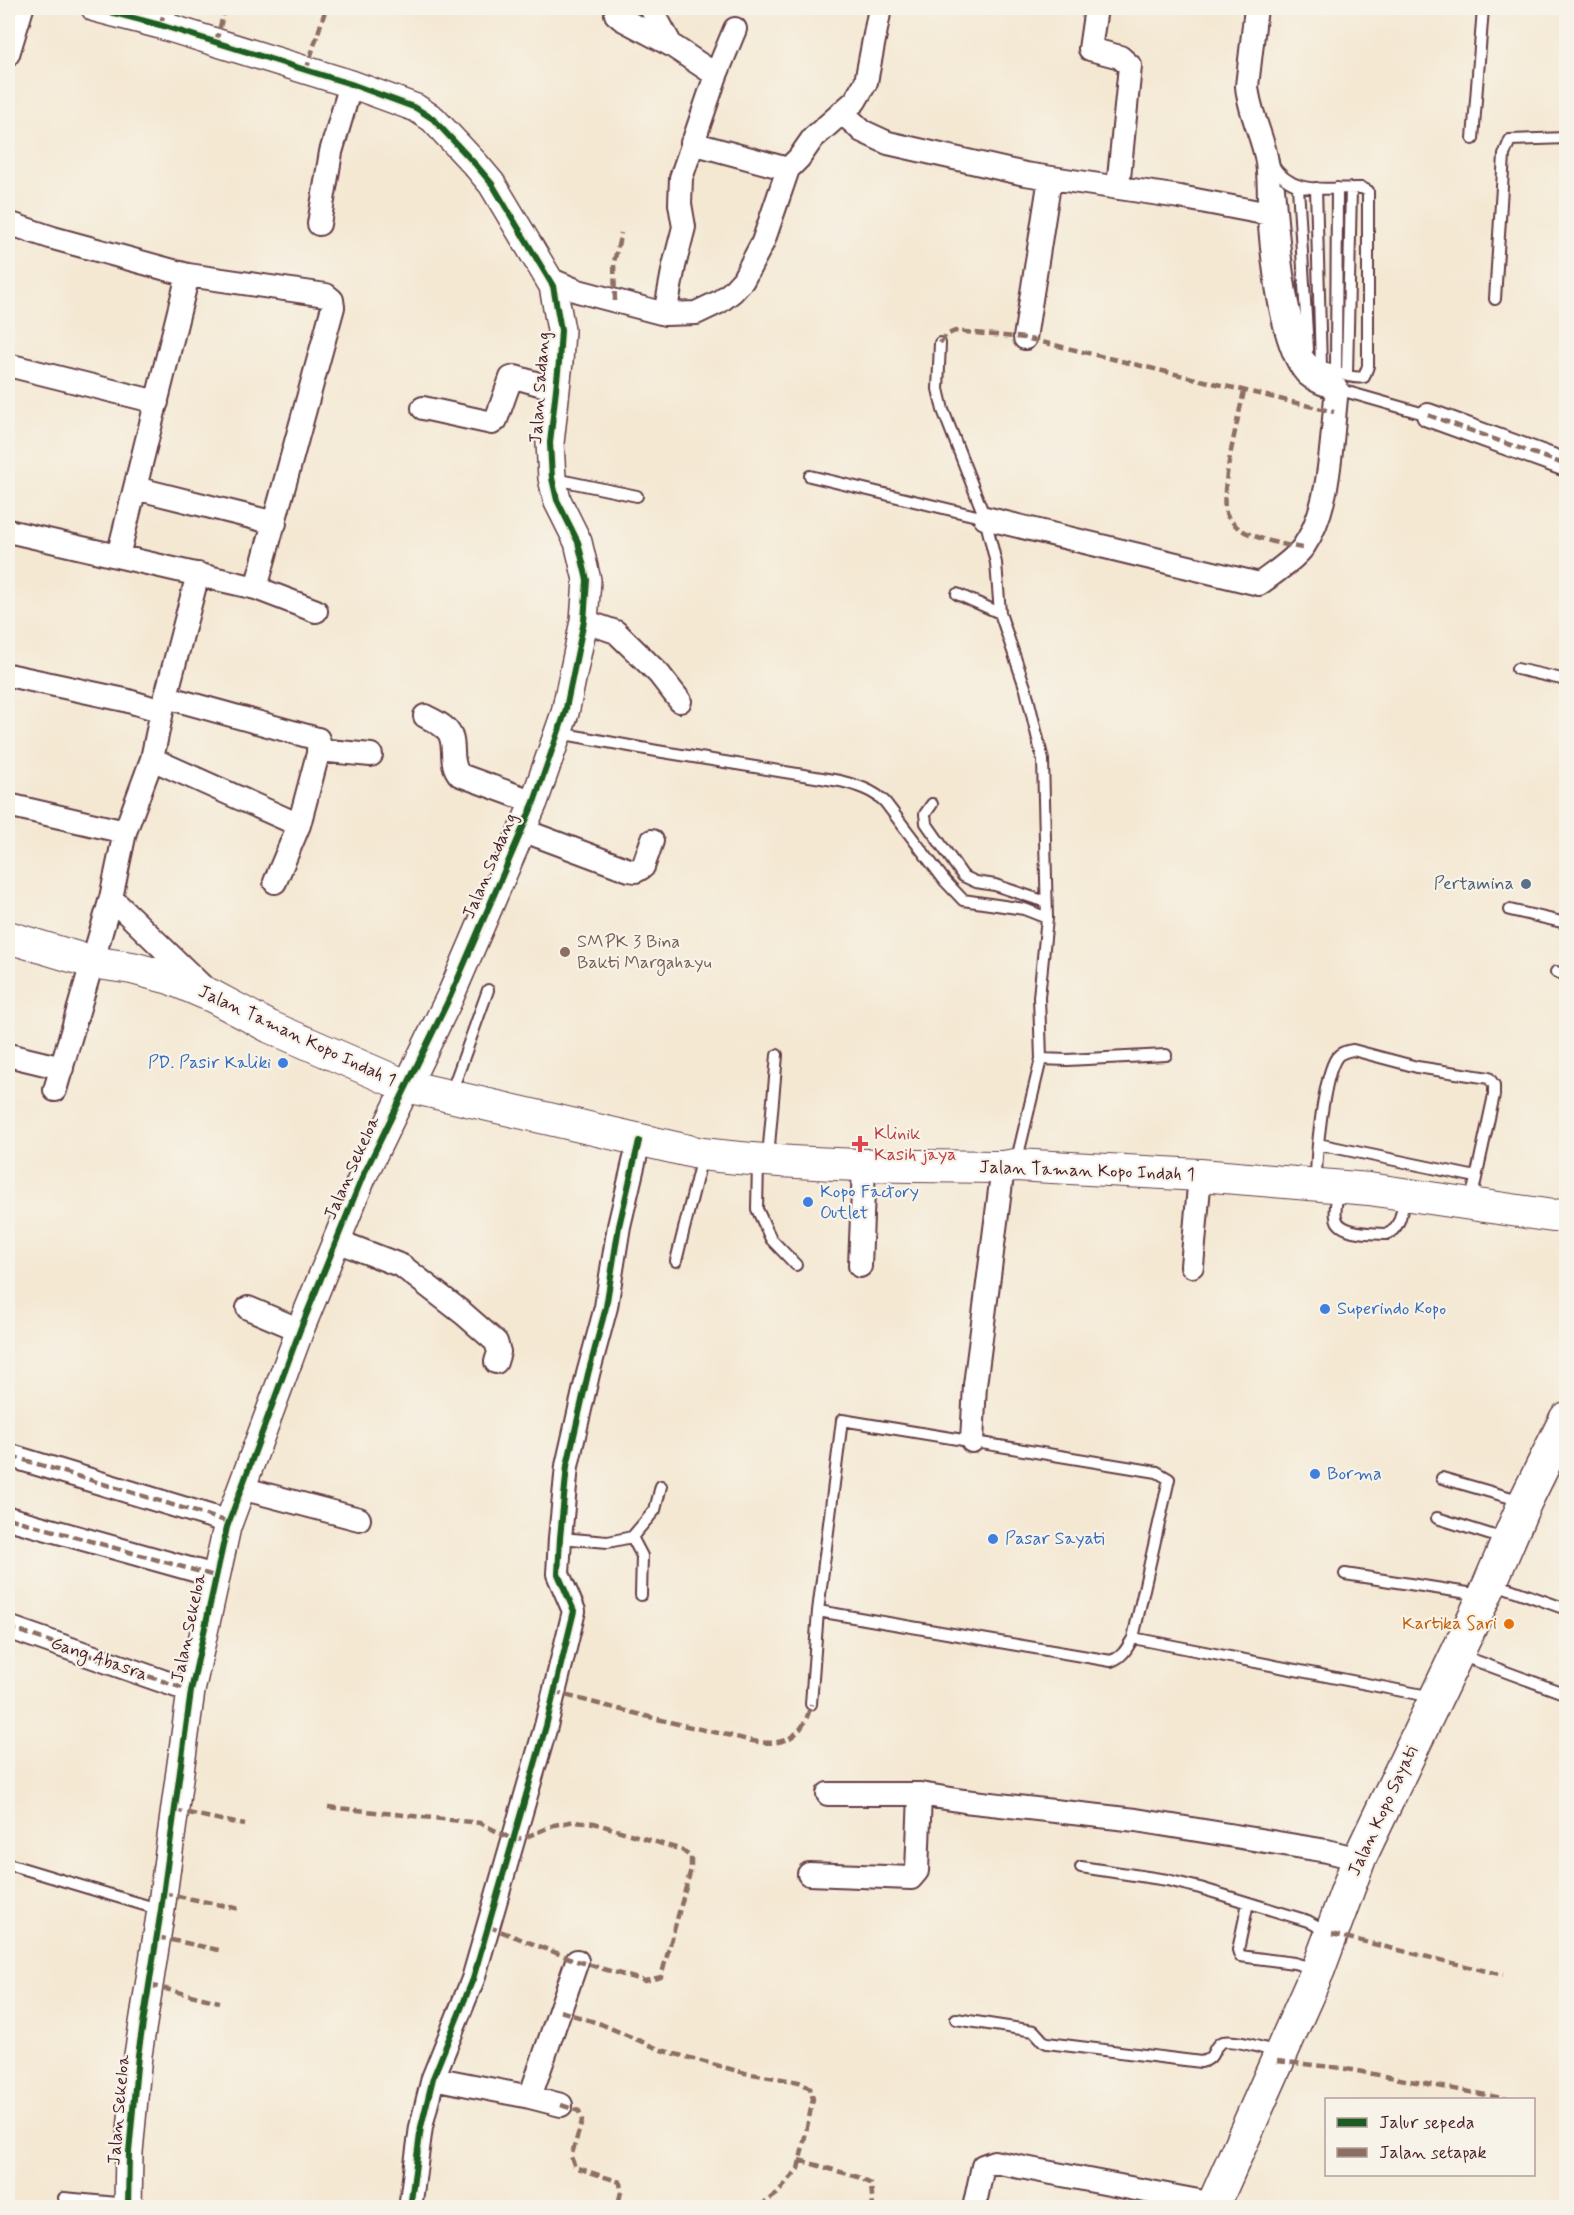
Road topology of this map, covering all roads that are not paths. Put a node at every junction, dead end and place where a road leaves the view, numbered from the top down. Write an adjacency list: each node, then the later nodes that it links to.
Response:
1 (22, 8): 12 (street)
2 (95, 8): 9 (street, Jalan Sadang)
3 (619, 8): 11 (street)
4 (651, 8): 11 (street)
5 (880, 8): 15 (street)
6 (1096, 8): 23 (street)
7 (1257, 8): 19 (street)
8 (1482, 8): 17 (lane)
9 (163, 16): 14 (street, Jalan Sadang)
10 (735, 29): 13 (street)
11 (671, 45): 13 (street)
12 (8, 54)
13 (716, 75): 18 (street)
14 (351, 84): 29 (street); 31 (street, Jalan Sadang)
15 (842, 112): 20 (street); 21 (street)
16 (1566, 138): 32 (lane)
17 (1473, 139)
18 (692, 143): 20 (street); 33 (street)
19 (1271, 163): 22 (lane); 27 (street); 36 (lane)
20 (788, 169): 33 (street)
21 (1050, 178): 23 (street); 34 (street)
22 (1298, 187): 24 (lane); 36 (lane)
23 (1118, 188): 27 (street)
24 (1316, 188): 25 (lane); 38 (lane)
25 (1337, 188): 26 (lane); 39 (lane)
26 (1351, 188): 39 (lane); 39 (lane)
27 (1269, 214): 39 (street)
28 (8, 223): 30 (street)
29 (319, 224)
30 (188, 275): 41 (street); 50 (street)
31 (549, 279): 33 (street); 40 (street, Jalan Sadang)
32 (1494, 299)
33 (665, 314)
34 (1025, 338)
35 (940, 343): 49 (lane)
36 (1309, 358): 38 (lane)
37 (8, 365): 41 (street)
38 (1322, 366): 39 (lane)
39 (1340, 379): 43 (lane); 49 (street)
40 (556, 390): 42 (street); 46 (street, Jalan Sadang)
41 (157, 402): 47 (street)
42 (423, 408)
43 (1428, 415): 44 (street)
44 (1566, 465)
45 (810, 476): 49 (lane)
46 (552, 478): 48 (lane); 58 (street, Jalan Sadang)
47 (135, 488): 50 (street); 52 (street)
48 (637, 496)
49 (985, 518): 57 (lane)
50 (275, 523): 54 (street)
51 (8, 531): 52 (street)
52 (118, 556): 53 (street)
53 (198, 574): 54 (street); 63 (street)
54 (256, 588): 56 (street)
55 (957, 594): 57 (lane)
56 (316, 611)
57 (1000, 613): 78 (lane)
58 (584, 621): 62 (street); 65 (street, Jalan Sadang)
59 (1517, 669): 61 (lane)
60 (8, 675): 63 (street)
61 (1566, 680)
62 (680, 701)
63 (164, 704): 66 (street); 68 (street)
64 (424, 716): 69 (street)
65 (559, 733): 69 (street, Jalan Sadang); 80 (lane)
66 (318, 750): 67 (street); 72 (street)
67 (371, 755)
68 (152, 759): 72 (street); 74 (street)
69 (534, 802): 73 (street, Jalan Sadang)
70 (932, 804): 78 (lane)
71 (8, 805): 74 (street)
72 (299, 825): 76 (street)
73 (522, 830): 75 (street); 91 (street, Jalan Sadang)
74 (125, 832): 77 (street)
75 (652, 842)
76 (275, 882)
77 (111, 898): 83 (street); 85 (street)
78 (1046, 902): 80 (lane)
79 (1510, 910): 81 (lane)
80 (1047, 918): 89 (lane)
81 (1566, 923)
82 (8, 937): 83 (main road, Jalan Taman Kopo Indah 1)
83 (92, 962): 85 (main road, Jalan Taman Kopo Indah 1); 90 (street)
84 (488, 990): 93 (lane)
85 (212, 996): 91 (main road, Jalan Taman Kopo Indah 1)
86 (8, 1055): 90 (street)
87 (777, 1055): 97 (lane)
88 (1166, 1055): 89 (lane)
89 (1041, 1059): 99 (lane)
90 (62, 1068): 92 (street)
91 (406, 1086): 93 (main road, Jalan Taman Kopo Indah 1); 105 (street, Jalan Sekeloa)
92 (54, 1090)
93 (450, 1096): 94 (main road, Jalan Taman Kopo Indah 1)
94 (639, 1141): 96 (main road, Jalan Taman Kopo Indah 1); 125 (street)
95 (1318, 1144): 101 (lane); 102 (lane); 102 (lane)
96 (702, 1154): 97 (main road, Jalan Taman Kopo Indah 1); 106 (lane)
97 (763, 1160): 98 (main road, Jalan Taman Kopo Indah 1); 107 (lane)
98 (864, 1166): 99 (main road, Jalan Taman Kopo Indah 1); 108 (street)
99 (1009, 1166): 100 (main road, Jalan Taman Kopo Indah 1); 114 (street)
100 (1200, 1175): 101 (main road, Jalan Taman Kopo Indah 1); 109 (street)
101 (1328, 1185): 103 (main road, Jalan Taman Kopo Indah 1); 103 (lane)
102 (1473, 1190): 103 (main road, Jalan Taman Kopo Indah 1); 104 (main road, Jalan Taman Kopo Indah 1)
103 (1406, 1193)
104 (1562, 1218)
105 (337, 1241): 111 (street, Jalan Sekeloa); 112 (street)
106 (676, 1261)
107 (796, 1265)
108 (860, 1266)
109 (1192, 1266)
110 (248, 1308): 111 (street)
111 (300, 1330): 118 (street, Jalan Sekeloa)
112 (496, 1362)
113 (1566, 1419): 119 (main road, Jalan Kopo Sayati)
114 (972, 1441): 132 (lane); 134 (lane)
115 (10, 1456): 123 (street)
116 (1442, 1478): 119 (lane)
117 (661, 1486): 124 (lane)
118 (241, 1488): 122 (street); 123 (street, Jalan Sekeloa)
119 (1525, 1502): 126 (main road, Jalan Kopo Sayati)
120 (8, 1518): 128 (street)
121 (1437, 1518): 126 (lane)
122 (359, 1519)
123 (229, 1522): 128 (street, Jalan Sekeloa)
124 (632, 1537): 125 (lane); 130 (lane)
125 (560, 1538): 153 (street)
126 (1508, 1540): 129 (main road, Jalan Kopo Sayati)
127 (1345, 1574): 129 (lane)
128 (215, 1576): 136 (street, Jalan Sekeloa)
129 (1487, 1589): 131 (lane); 135 (main road, Jalan Kopo Sayati)
130 (641, 1595)
131 (1566, 1609)
132 (819, 1611): 134 (lane); 139 (lane)
133 (8, 1627): 136 (street, Gang Abasra)
134 (1133, 1638): 138 (lane)
135 (1457, 1654): 137 (lane); 138 (main road, Jalan Kopo Sayati)
136 (191, 1691): 147 (street, Jalan Sekeloa)
137 (1566, 1695)
138 (1437, 1697): 142 (main road, Jalan Kopo Sayati)
139 (811, 1704)
140 (828, 1794): 141 (street)
141 (921, 1794): 142 (street); 145 (street)
142 (1359, 1859): 148 (main road, Jalan Kopo Sayati)
143 (8, 1864): 147 (lane)
144 (1081, 1867): 146 (lane)
145 (809, 1874)
146 (1248, 1903): 148 (lane); 150 (lane)
147 (161, 1910): 157 (street, Jalan Sekeloa)
148 (1332, 1934): 150 (main road, Jalan Kopo Sayati)
149 (577, 1961): 154 (street)
150 (1318, 1970): 152 (main road, Jalan Kopo Sayati)
151 (956, 2019): 152 (lane)
152 (1281, 2053): 158 (main road, Jalan Kopo Sayati)
153 (433, 2078): 154 (street); 159 (street)
154 (530, 2097): 155 (street)
155 (561, 2105)
156 (64, 2198): 157 (lane)
157 (128, 2206)
158 (1213, 2206): 160 (street)
159 (410, 2208)
160 (974, 2208)

